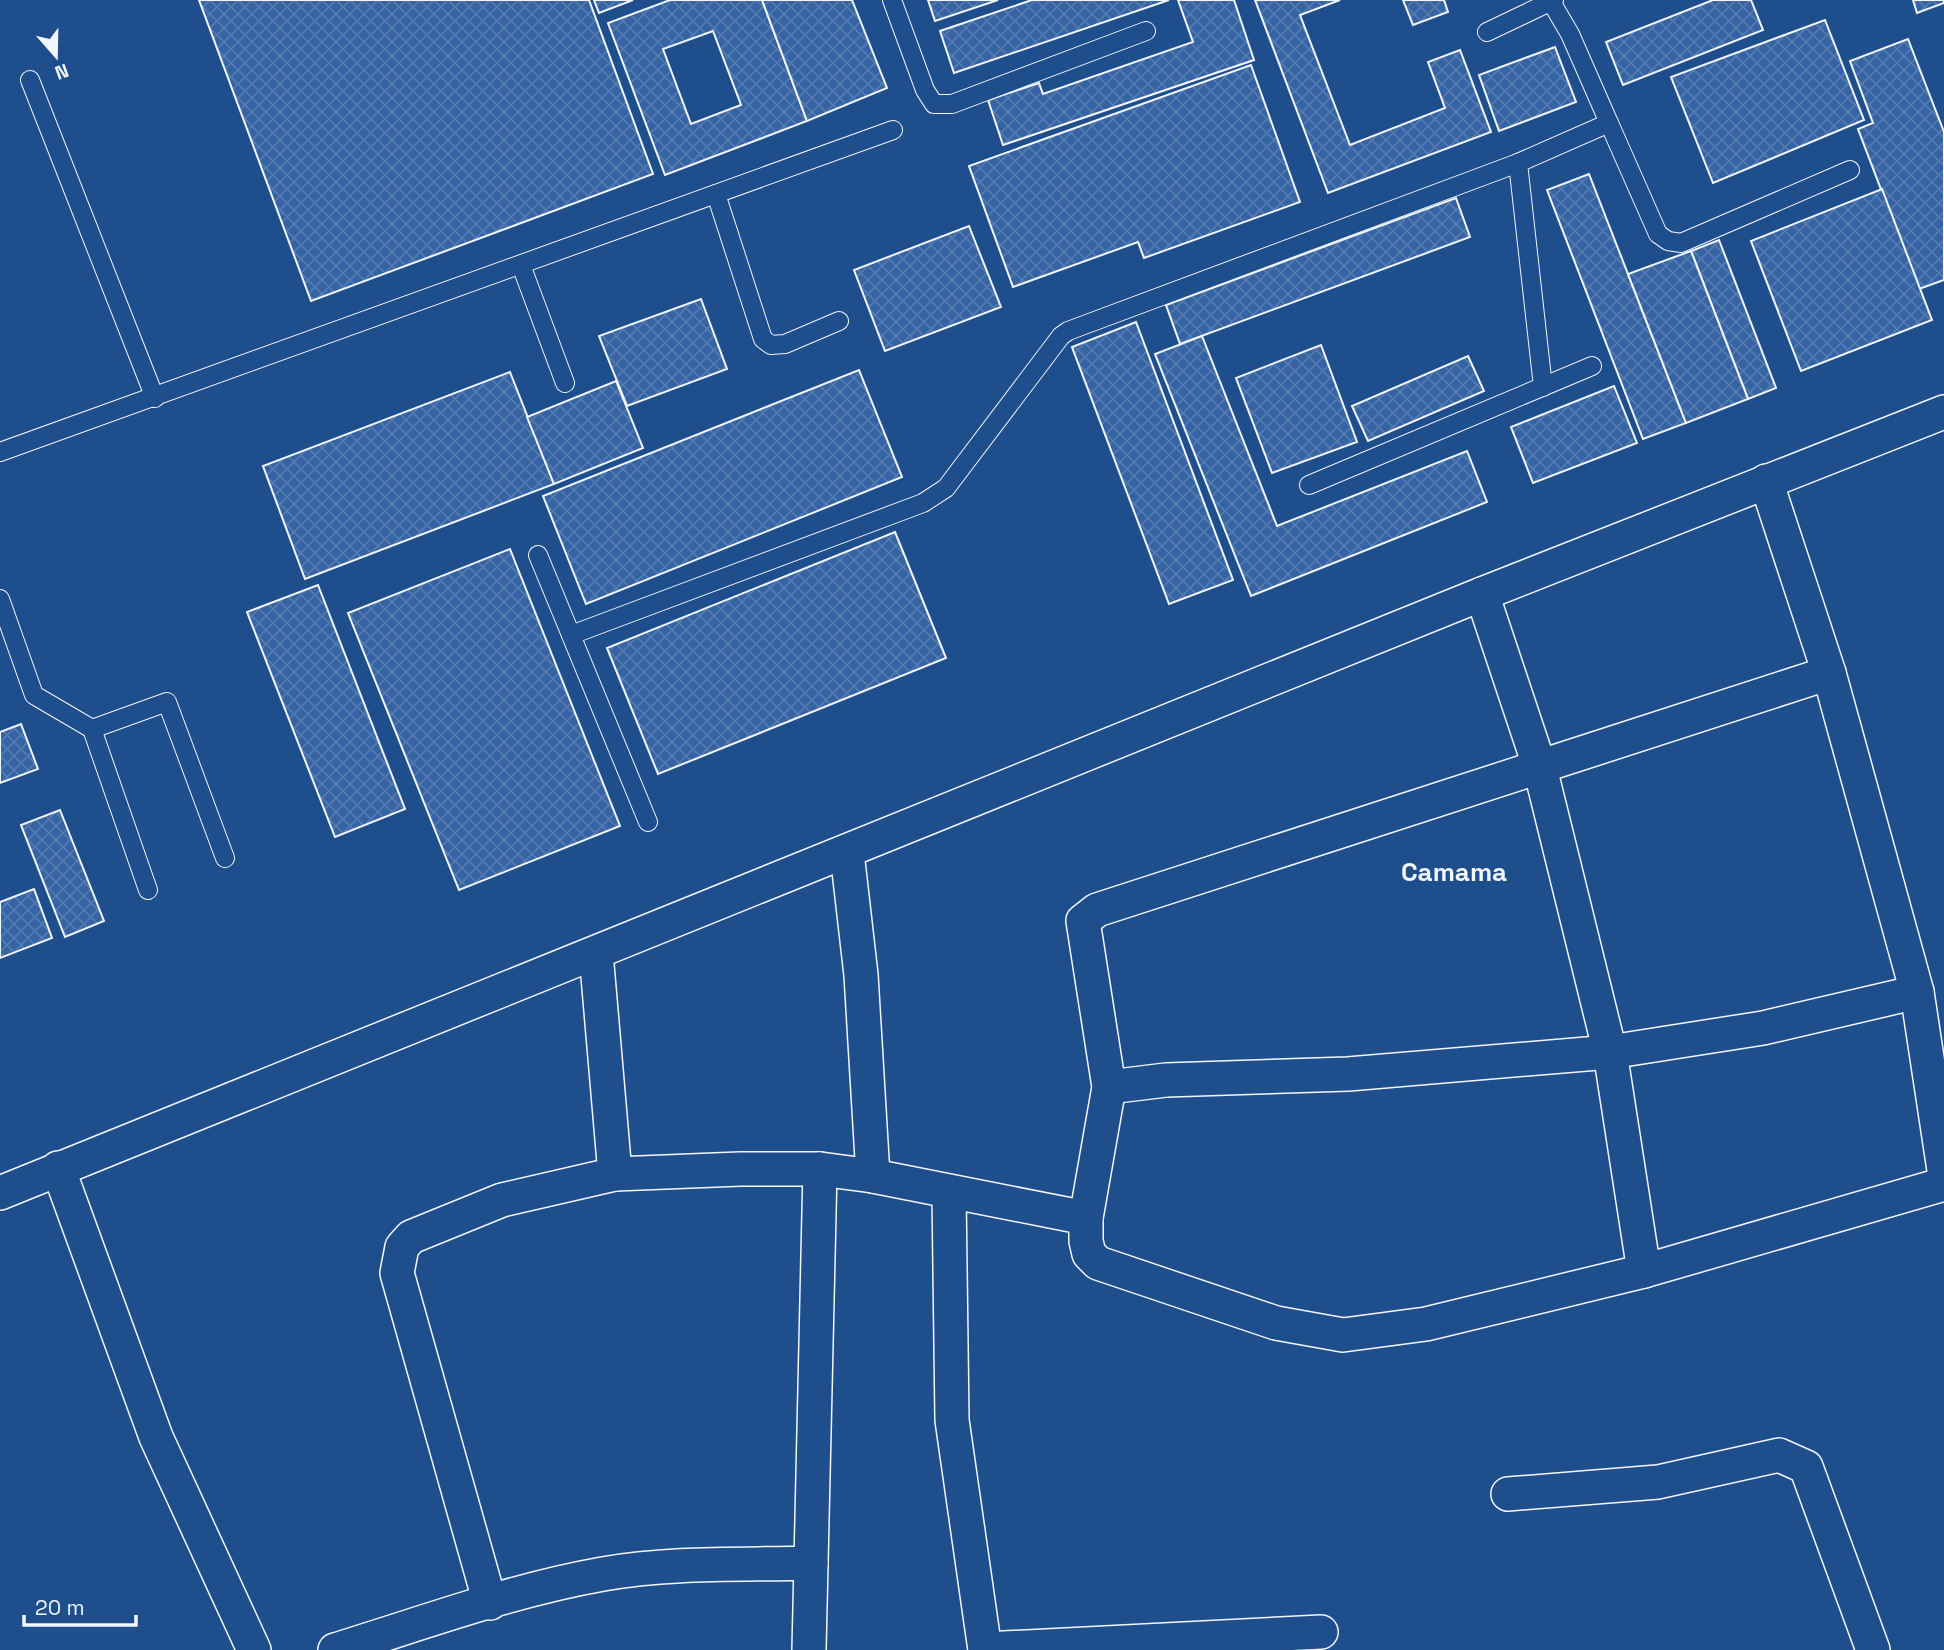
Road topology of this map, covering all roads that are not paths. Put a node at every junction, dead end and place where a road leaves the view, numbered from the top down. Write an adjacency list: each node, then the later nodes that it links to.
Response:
1 (892, 0): 3 (lane)
2 (1552, 0): 4 (lane); 6 (lane)
3 (1146, 31)
4 (1487, 32)
5 (30, 80): 16 (lane)
6 (1609, 123): 8 (lane); 9 (lane)
7 (893, 130): 10 (lane)
8 (1518, 163): 15 (lane); 24 (lane)
9 (1850, 170)
10 (716, 194): 11 (lane); 12 (lane)
11 (521, 265): 14 (lane); 16 (lane)
12 (839, 321)
13 (1592, 366): 15 (lane)
14 (565, 383)
15 (1544, 387): 20 (lane)
16 (155, 398): 18 (lane)
17 (1944, 412): 19 (street)
18 (0, 452)
19 (1766, 481): 22 (street); 25 (street)
20 (1309, 485)
21 (538, 555): 24 (lane)
22 (1482, 594): 27 (street); 29 (street)
23 (0, 599): 26 (lane)
24 (571, 635): 28 (lane)
25 (1829, 673): 27 (street); 33 (street)
26 (92, 729): 30 (lane); 31 (lane)
27 (1540, 768): 34 (street); 35 (street)
28 (648, 822)
29 (846, 853): 32 (street); 40 (street)
30 (225, 858)
31 (148, 890)
32 (596, 953): 36 (street); 39 (street)
33 (1917, 992): 34 (street); 38 (street)
34 (1610, 1052): 35 (street); 45 (street)
35 (1109, 1087): 44 (street)
36 (58, 1168): 42 (street); 50 (street)
37 (820, 1169): 39 (street); 40 (street); 47 (street)
38 (1944, 1170)
39 (615, 1174): 48 (street)
40 (873, 1176): 43 (street)
41 (1944, 1184): 45 (street)
42 (0, 1193)
43 (949, 1193): 44 (street); 53 (street)
44 (1086, 1218): 45 (street)
45 (1644, 1271)
46 (1508, 1494): 54 (street)
47 (811, 1563): 48 (street); 52 (street)
48 (490, 1603): 51 (street)
49 (1321, 1632): 53 (street)
50 (254, 1650)
51 (335, 1650)
52 (809, 1650)
53 (985, 1650)
54 (1873, 1650)

